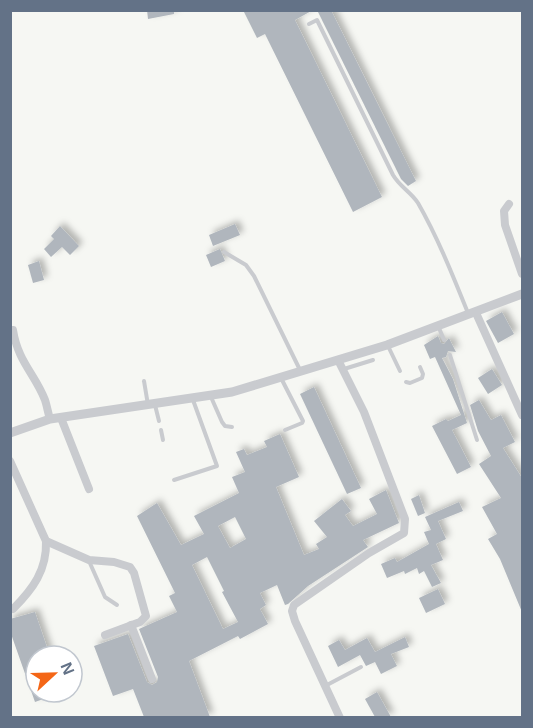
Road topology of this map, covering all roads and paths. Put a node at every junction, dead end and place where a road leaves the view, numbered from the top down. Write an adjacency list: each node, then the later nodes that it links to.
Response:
1 (309, 24): 6 (lane)
2 (509, 204): 4 (street)
3 (224, 252): 15 (lane)
4 (522, 274)
5 (522, 294): 6 (street)
6 (473, 314): 7 (street); 23 (street)
7 (439, 327): 9 (lane); 10 (street)
8 (13, 330): 25 (street)
9 (444, 340)
10 (387, 345): 13 (street); 16 (lane)
11 (450, 355): 32 (lane)
12 (373, 360): 13 (lane)
13 (340, 365): 15 (street); 44 (street)
14 (420, 367): 19 (lane)
15 (300, 371): 17 (street)
16 (400, 371)
17 (280, 378): 20 (street); 29 (lane)
18 (144, 381): 22 (lane)
19 (406, 382)
20 (210, 396): 21 (street); 27 (lane)
21 (193, 399): 22 (street); 34 (lane)
22 (152, 405): 24 (street); 26 (lane)
23 (522, 415)
24 (61, 418): 25 (street); 35 (street)
25 (50, 419): 30 (street)
26 (159, 421)
27 (232, 427)
28 (161, 430): 31 (lane)
29 (285, 430)
30 (10, 433)
31 (163, 440)
32 (477, 440)
33 (10, 461): 36 (street)
34 (174, 480)
35 (89, 489)
36 (46, 541): 37 (street); 39 (street)
37 (89, 560): 38 (lane); 40 (street)
38 (117, 605)
39 (13, 609)
40 (131, 626): 41 (street); 43 (street)
41 (105, 635)
42 (361, 667): 44 (lane)
43 (152, 679)
44 (325, 686): 45 (street)
45 (340, 717)

